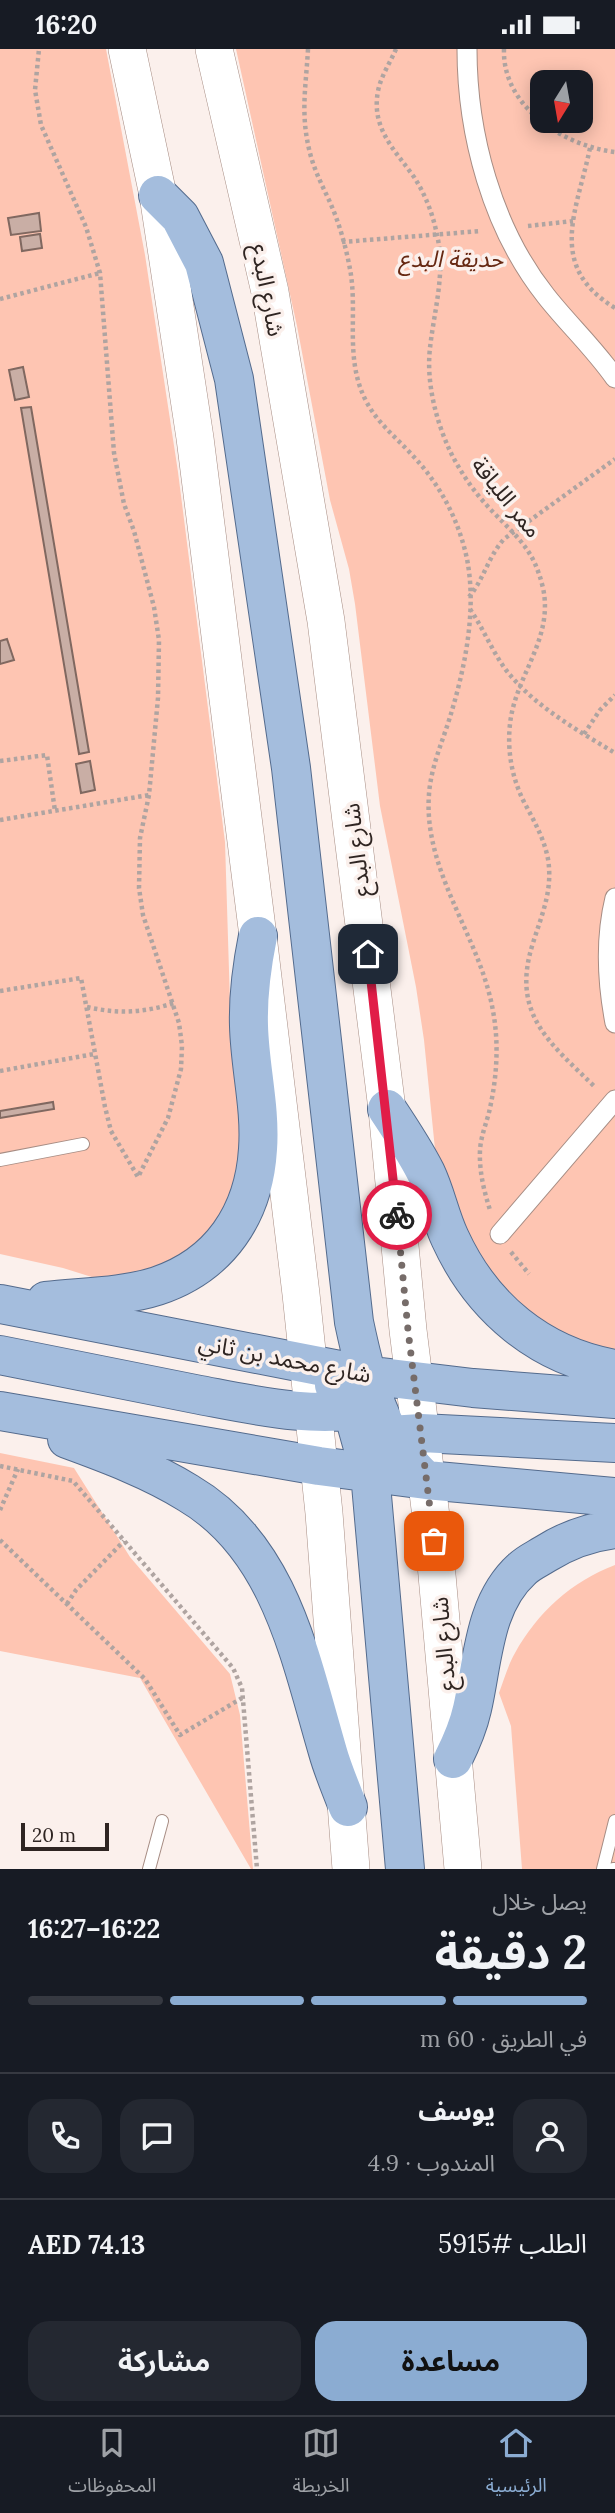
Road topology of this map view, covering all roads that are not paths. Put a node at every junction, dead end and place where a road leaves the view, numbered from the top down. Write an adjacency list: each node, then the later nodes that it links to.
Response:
1 (127, 49): 4 (main road)
2 (214, 49): 10 (main road, شارع البدع)
3 (467, 49): 5 (street)
4 (158, 195): 7 (main road); 22 (main road)
5 (615, 378)
6 (615, 898): 8 (street)
7 (258, 936): 14 (main road); 16 (main road)
8 (615, 1023)
9 (613, 1102): 13 (street)
10 (387, 1109): 17 (main road); 18 (main road, شارع البدع)
11 (83, 1144): 12 (lane)
12 (0, 1160)
13 (500, 1234)
14 (2, 1305): 16 (main road, شارع محمد بن ثاني)
15 (0, 1355): 21 (main road)
16 (308, 1364): 21 (main road); 22 (main road, شارع محمد بن ثاني)
17 (615, 1369)
18 (414, 1382): 19 (main road, شارع محمد بن ثاني); 22 (main road, شارع محمد بن ثاني); 22 (main road, شارع البدع)
19 (615, 1399)
20 (0, 1411): 24 (main road, شارع محمد بن ثاني); 29 (main road)
21 (313, 1412): 22 (main road); 24 (main road)
22 (377, 1425): 23 (main road); 24 (main road, شارع محمد بن ثاني); 25 (main road, شارع محمد بن ثاني); 25 (main road, شارع البدع); 34 (main road)
23 (615, 1443)
24 (319, 1466): 29 (main road)
25 (426, 1480): 26 (main road, شارع محمد بن ثاني); 28 (main road, شارع البدع)
26 (615, 1497)
27 (615, 1529): 28 (main road)
28 (453, 1759): 35 (main road, شارع البدع)
29 (348, 1807): 33 (main road)
30 (162, 1821): 32 (lane)
31 (615, 1821): 36 (lane)
32 (149, 1869)
33 (351, 1869)
34 (405, 1869)
35 (463, 1869)
36 (603, 1869)

